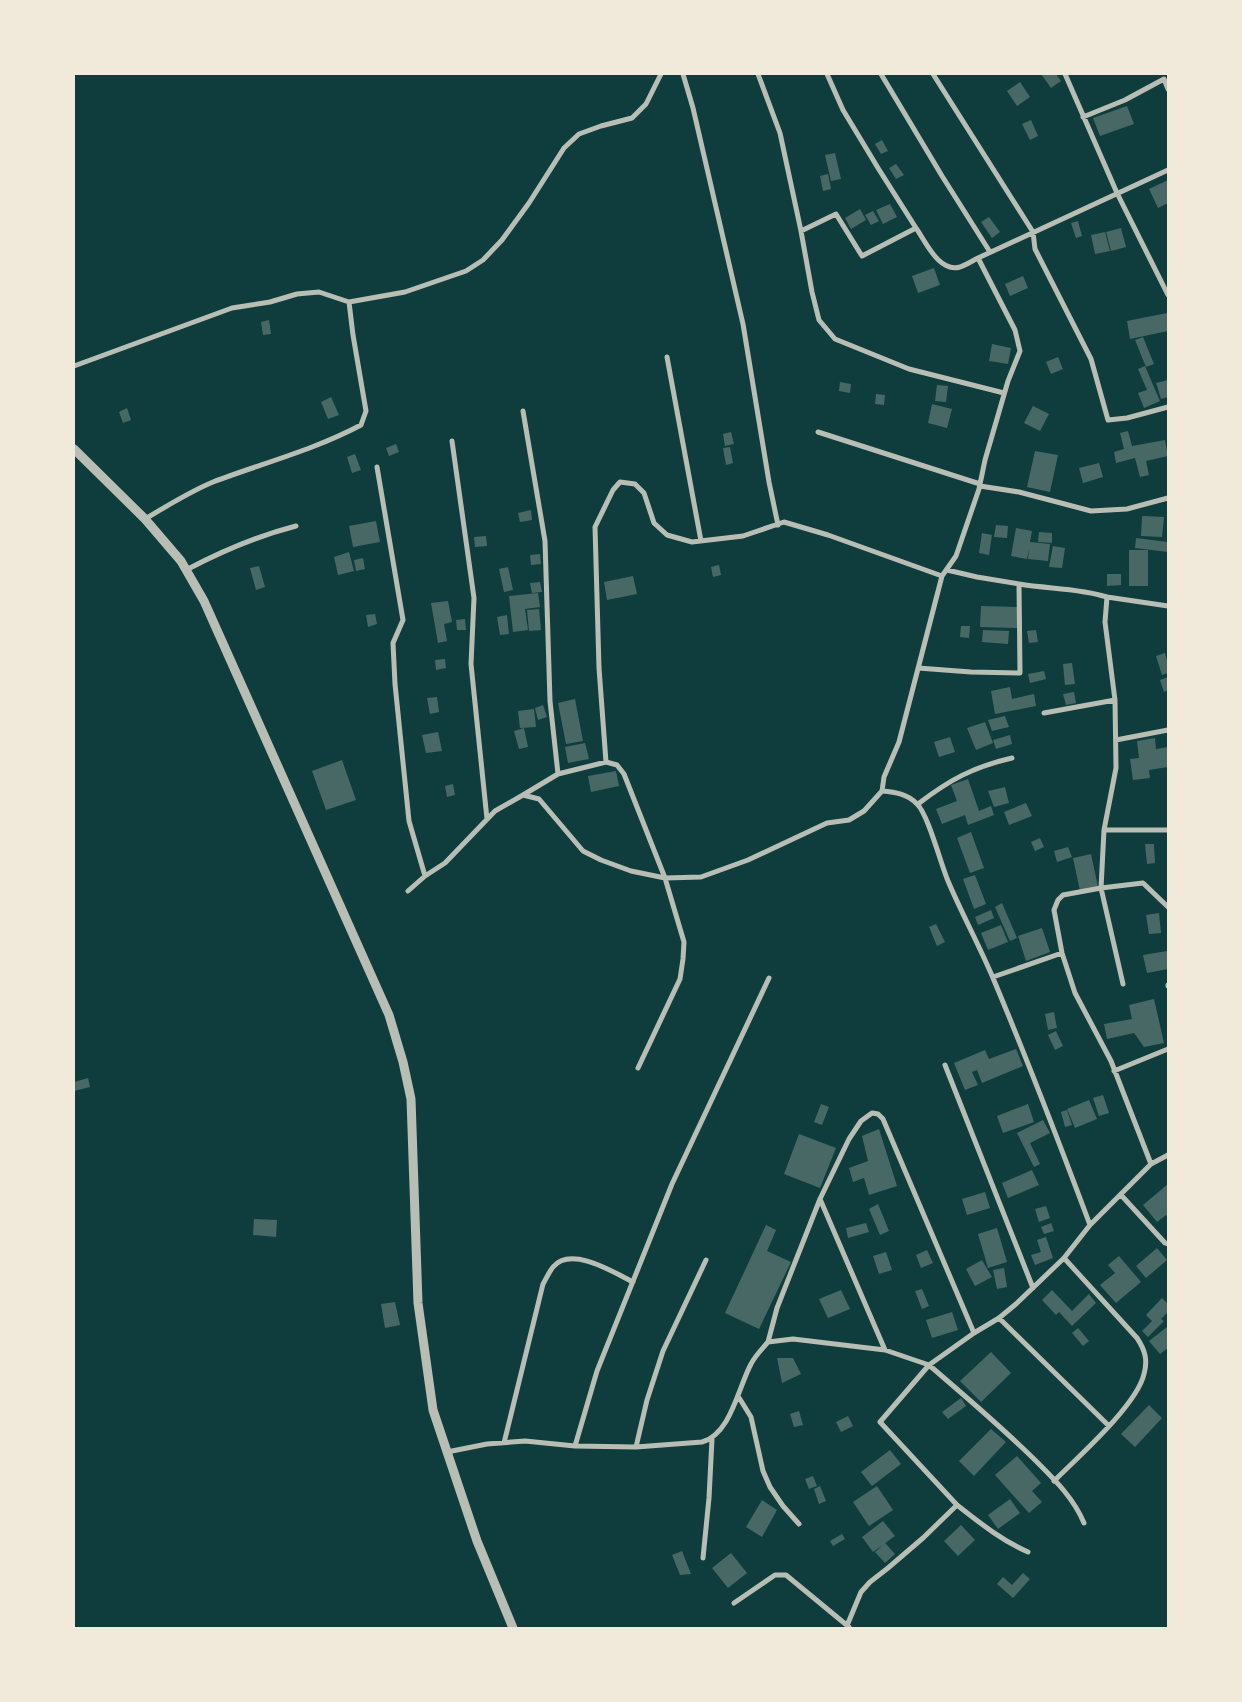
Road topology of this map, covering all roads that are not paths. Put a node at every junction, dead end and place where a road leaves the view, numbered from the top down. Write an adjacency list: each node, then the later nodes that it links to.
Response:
1 (662, 74): 19 (street)
2 (683, 74): 32 (street)
3 (758, 74): 14 (street)
4 (827, 74): 13 (street)
5 (881, 74): 16 (street)
6 (933, 74): 15 (street)
7 (1065, 74): 10 (street)
8 (1166, 77): 9 (street); 10 (street)
9 (1168, 88)
10 (1083, 117): 12 (street)
11 (1168, 170): 12 (street)
12 (1117, 193): 15 (street); 18 (street)
13 (916, 228): 14 (street); 17 (street)
14 (801, 231): 22 (street)
15 (1033, 232): 16 (street); 23 (street)
16 (990, 252): 17 (street)
17 (978, 258): 22 (street)
18 (1168, 295)
19 (349, 302): 21 (street); 31 (street)
20 (667, 357): 34 (street)
21 (74, 366)
22 (1004, 394): 29 (street)
23 (1168, 407)
24 (523, 411): 48 (street)
25 (818, 432): 29 (street)
26 (452, 441): 52 (street)
27 (74, 449): 31 (street)
28 (377, 467): 55 (street)
29 (980, 485): 30 (street); 36 (street)
30 (1168, 498)
31 (145, 519): 35 (street)
32 (778, 525): 34 (street); 37 (street)
33 (296, 526): 35 (street)
34 (701, 541): 47 (street)
35 (186, 570): 89 (street)
36 (947, 570): 37 (street); 38 (street)
37 (942, 576): 41 (street)
38 (1019, 584): 39 (street); 41 (street)
39 (1107, 597): 40 (street); 42 (street)
40 (1168, 606)
41 (918, 668): 49 (street)
42 (1115, 700): 43 (street); 45 (street)
43 (1044, 713)
44 (1168, 730): 45 (street)
45 (1116, 740): 53 (street)
46 (1012, 758): 51 (street)
47 (606, 762): 48 (street); 56 (street)
48 (558, 774): 50 (street)
49 (882, 791): 51 (street); 56 (street)
50 (523, 795): 52 (street); 56 (street)
51 (918, 804): 61 (street)
52 (487, 819): 55 (street)
53 (1104, 830): 54 (street); 57 (street)
54 (1168, 830)
55 (425, 876): 58 (street)
56 (665, 878): 66 (street)
57 (1101, 888): 59 (street); 60 (street); 63 (street)
58 (408, 891)
59 (1168, 908)
60 (1062, 953): 61 (street); 67 (street)
61 (993, 976): 72 (street)
62 (769, 978): 76 (street)
63 (1123, 984)
64 (1168, 1049): 67 (street)
65 (945, 1065): 77 (street)
66 (638, 1068)
67 (1114, 1070): 69 (street)
68 (1168, 1155): 69 (street)
69 (1151, 1164): 70 (street)
70 (1121, 1195): 72 (street); 73 (street)
71 (820, 1199): 79 (street); 80 (street); 81 (street)
72 (1090, 1225): 74 (street)
73 (1168, 1244)
74 (1064, 1258): 77 (street); 84 (street)
75 (706, 1260): 88 (street)
76 (633, 1282): 86 (street); 87 (street)
77 (1033, 1288): 78 (street)
78 (999, 1318): 79 (street); 84 (street)
79 (974, 1333): 82 (street)
80 (768, 1342): 81 (street); 83 (street)
81 (884, 1350): 82 (street)
82 (929, 1365): 90 (street); 91 (street)
83 (738, 1396): 85 (street); 93 (street)
84 (1109, 1426): 90 (street)
85 (712, 1439): 88 (street); 95 (street)
86 (504, 1443): 87 (street); 89 (street)
87 (575, 1446): 88 (street)
88 (636, 1447)
89 (448, 1452): 98 (street)
90 (1054, 1481): 92 (street)
91 (957, 1505): 94 (street); 97 (street)
92 (1084, 1523)
93 (799, 1524)
94 (1028, 1552)
95 (703, 1558)
96 (734, 1602): 97 (street)
97 (848, 1627)
98 (513, 1628)

